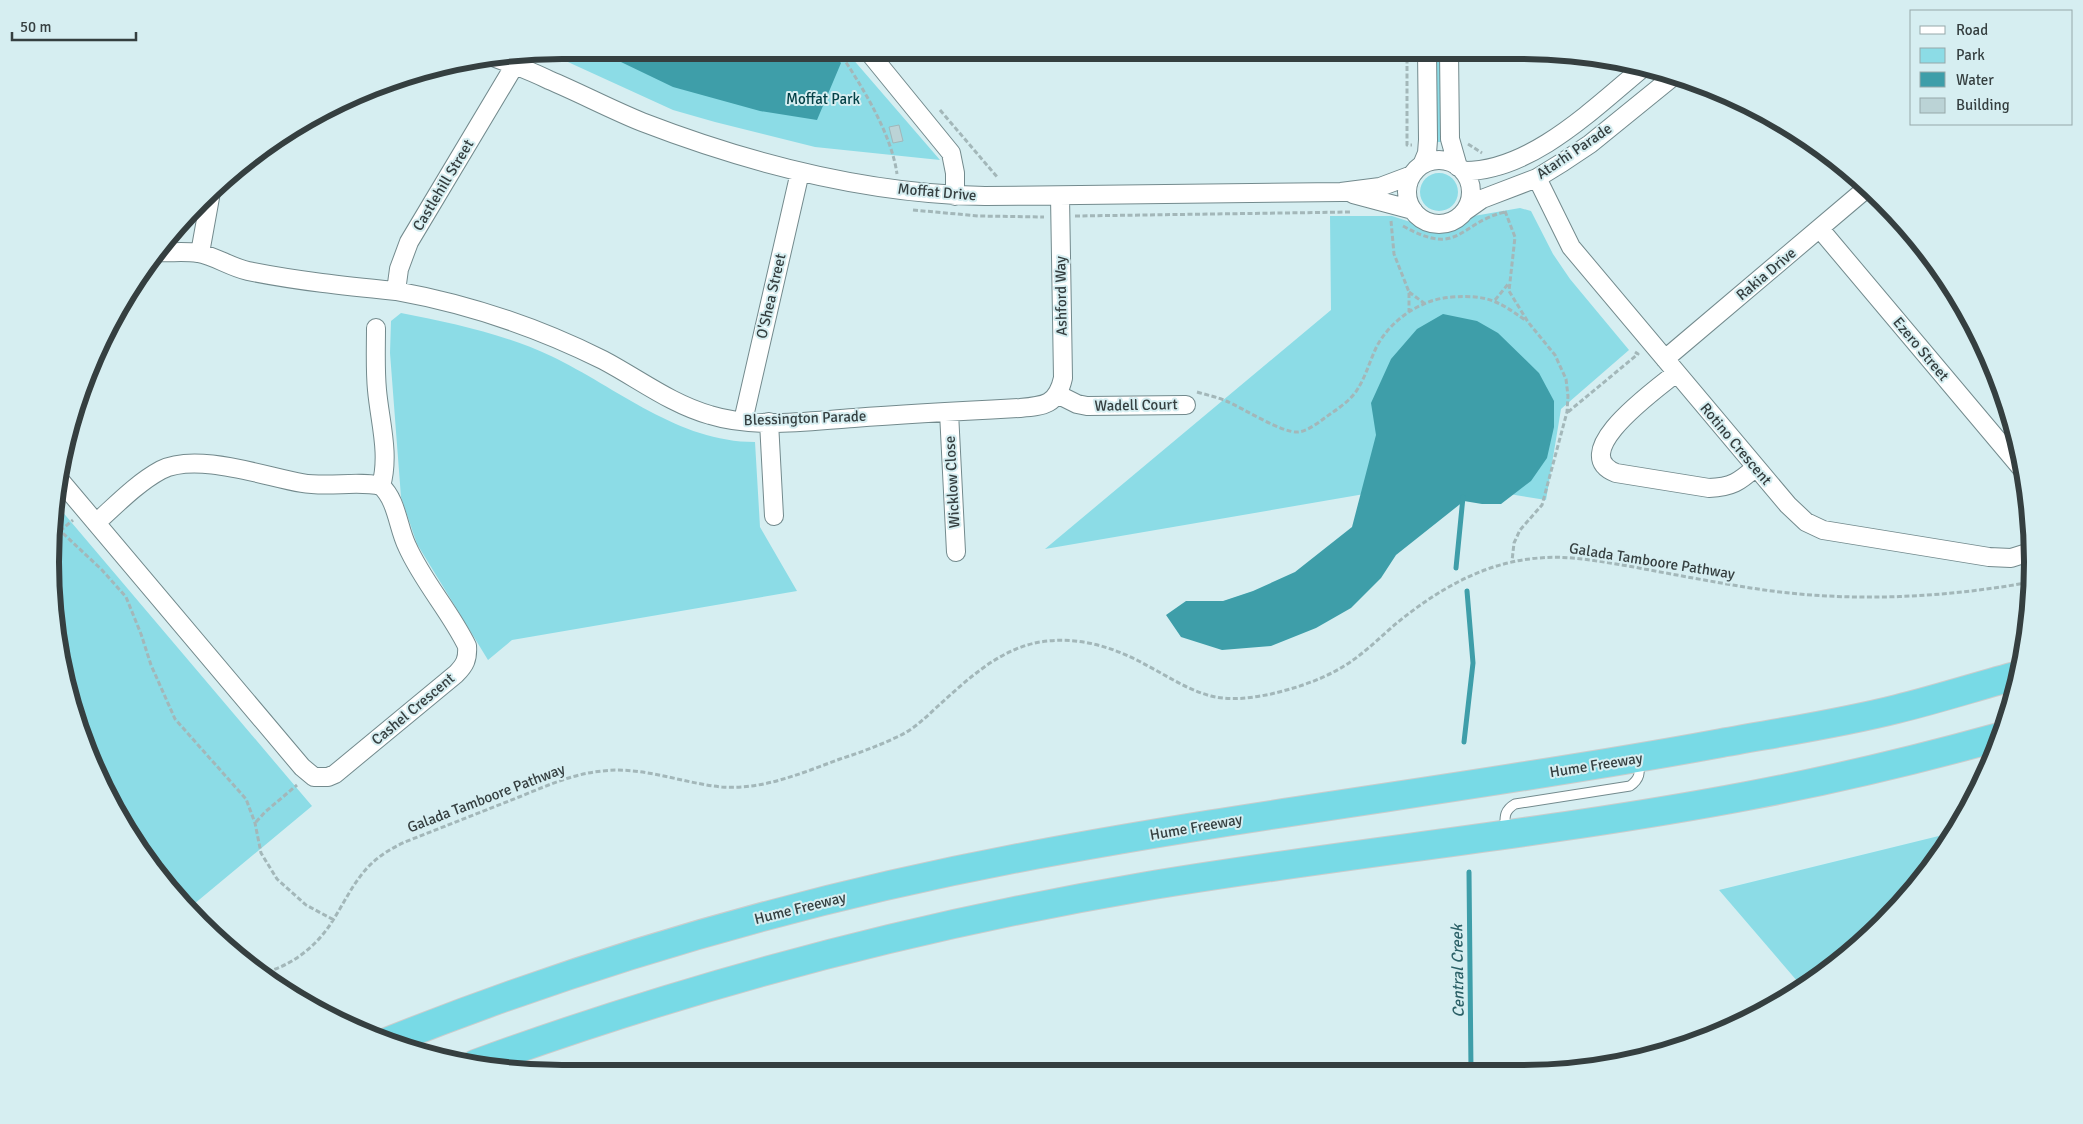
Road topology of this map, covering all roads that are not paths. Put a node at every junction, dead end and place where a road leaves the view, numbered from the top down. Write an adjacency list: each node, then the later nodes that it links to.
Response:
1 (873, 59): 14 (street)
2 (1426, 59): 9 (street)
3 (1449, 59): 8 (street)
4 (515, 61): 22 (street, Castlehill Street)
5 (519, 61): 10 (street, Moffat Drive)
6 (1637, 72): 8 (street, Atarhi Parade)
7 (1668, 81): 11 (street, Atarhi Parade)
8 (1460, 169): 9 (street); 18 (street)
9 (1417, 170): 12 (street, Moffat Drive); 17 (street)
10 (800, 172): 14 (street, Moffat Drive); 29 (street, O'Shea Street)
11 (1537, 178): 18 (street, Atarhi Parade); 24 (street, Rotino Crescent)
12 (1341, 192): 15 (street, Moffat Drive); 17 (street, Moffat Drive)
13 (1862, 192): 19 (street, Rakia Drive)
14 (955, 196): 15 (street, Moffat Drive)
15 (1060, 196): 26 (street, Ashford Way)
16 (209, 203): 21 (street)
17 (1413, 210): 18 (street)
18 (1465, 211)
19 (1820, 229): 24 (street, Rakia Drive); 31 (street, Ezero Street)
20 (166, 252): 21 (street)
21 (200, 253): 22 (street)
22 (396, 291): 29 (street, Blessington Parade)
23 (376, 328): 34 (street)
24 (1665, 359): 25 (street, Rotino Crescent)
25 (1676, 373): 32 (street, Rotino Crescent); 32 (street)
26 (1058, 394): 27 (street, Wadell Court); 28 (street, Blessington Parade)
27 (1191, 398)
28 (949, 412): 30 (street, Blessington Parade); 37 (street, Wicklow Close)
29 (743, 421): 30 (street, Blessington Parade)
30 (769, 422): 35 (street)
31 (2014, 459)
32 (1756, 468): 38 (street, Rotino Crescent)
33 (65, 486): 36 (street, Cashel Crescent)
34 (381, 486): 36 (street); 36 (street, Cashel Crescent)
35 (774, 516)
36 (96, 523)
37 (956, 552)
38 (2024, 554)
39 (2011, 677): 41 (highway, Hume Freeway)
40 (1992, 739): 42 (highway)
41 (1639, 758): 42 (lane); 43 (highway, Hume Freeway)
42 (1506, 834): 44 (highway)
43 (397, 1038)
44 (487, 1060)

